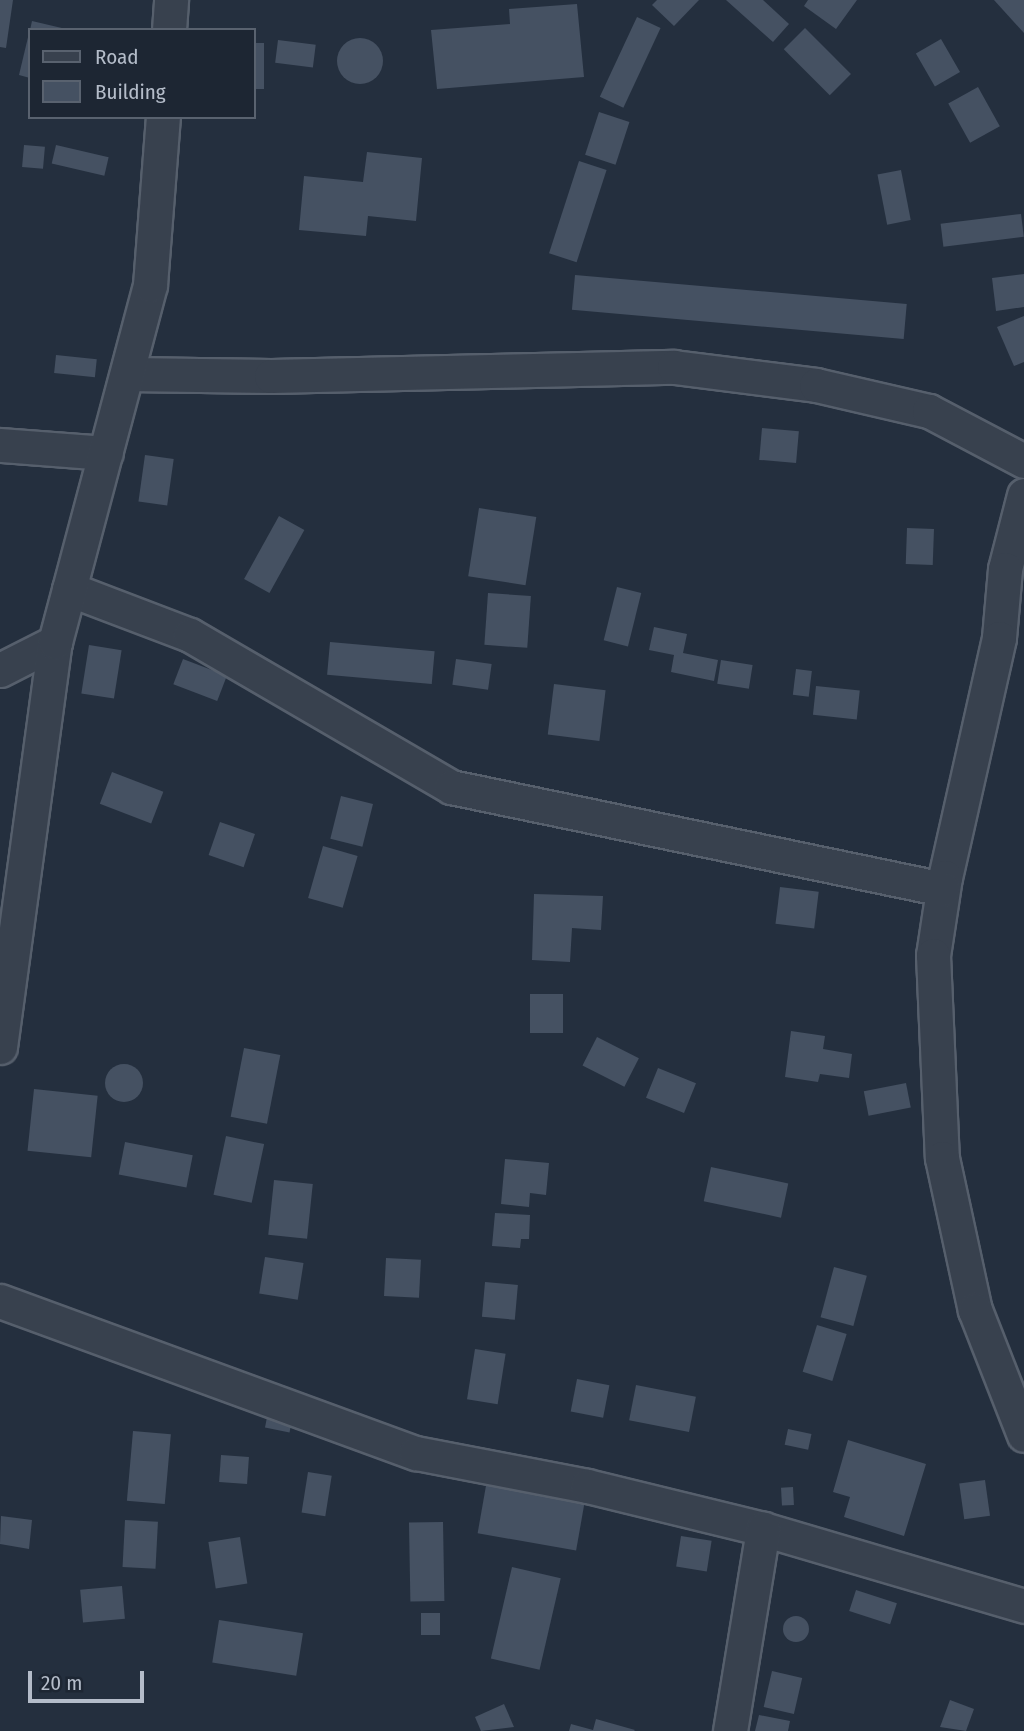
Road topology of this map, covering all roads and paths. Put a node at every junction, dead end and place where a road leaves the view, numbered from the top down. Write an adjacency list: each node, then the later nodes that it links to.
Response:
1 (171, 0): 2 (street)
2 (169, 28)
3 (163, 119): 4 (street)
4 (128, 374): 6 (street); 7 (street)
5 (0, 445): 6 (street)
6 (106, 453): 9 (street)
7 (1024, 461)
8 (1024, 495): 12 (street)
9 (69, 589): 10 (street); 12 (street)
10 (55, 642): 11 (street); 13 (street)
11 (0, 670)
12 (943, 889): 15 (street)
13 (0, 1047)
14 (0, 1301): 16 (street)
15 (1024, 1435)
16 (763, 1529): 17 (street); 18 (street)
17 (1024, 1606)
18 (730, 1731)

